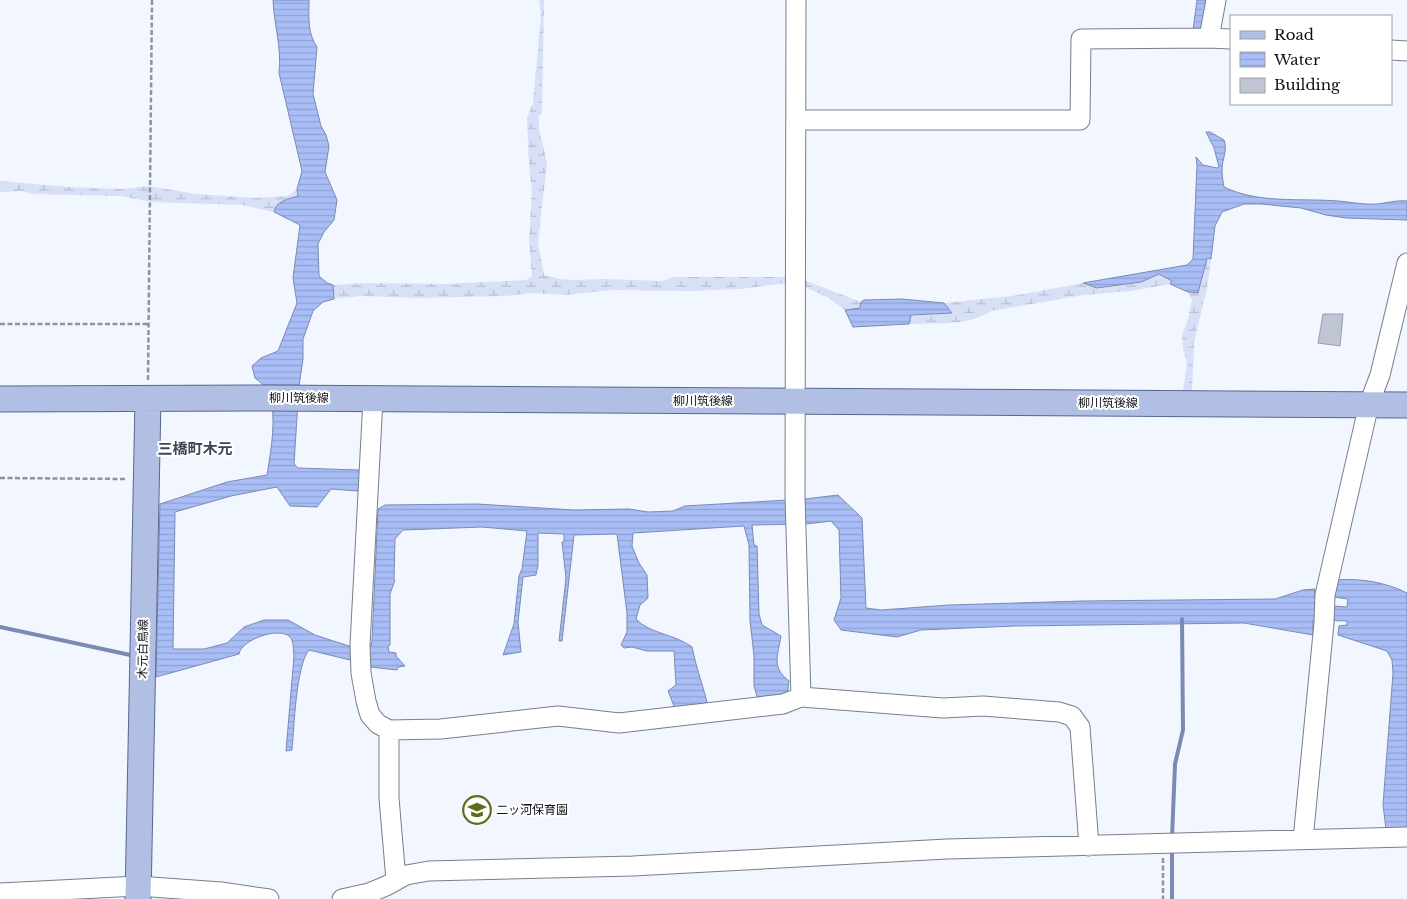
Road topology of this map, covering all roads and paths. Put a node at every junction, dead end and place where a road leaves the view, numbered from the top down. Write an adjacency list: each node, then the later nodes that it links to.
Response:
1 (152, 0): 11 (path)
2 (796, 0): 8 (street)
3 (1216, 0): 4 (street)
4 (1210, 38): 5 (street); 8 (street)
5 (1230, 39)
6 (1392, 50): 7 (street)
7 (1407, 51)
8 (796, 120): 15 (street)
9 (1407, 263): 16 (street)
10 (0, 324): 11 (path)
11 (149, 324): 13 (path)
12 (0, 399): 13 (main road, 柳川筑後線)
13 (148, 399): 14 (main road, 柳川筑後線); 19 (main road, 木元白鳥線)
14 (373, 399): 15 (main road, 柳川筑後線); 21 (street)
15 (795, 402): 16 (main road, 柳川筑後線); 20 (street)
16 (1369, 404): 17 (main road, 柳川筑後線); 23 (street)
17 (1407, 405)
18 (0, 478): 19 (path)
19 (146, 479): 27 (main road, 木元白鳥線)
20 (800, 697): 21 (street); 25 (street)
21 (389, 730): 26 (street)
22 (1407, 837): 23 (street)
23 (1303, 840): 24 (street)
24 (1163, 844): 25 (street); 32 (path)
25 (1089, 846): 26 (street)
26 (391, 883): 29 (street)
27 (138, 892): 28 (street); 30 (street)
28 (0, 893)
29 (367, 895): 31 (street)
30 (269, 899)
31 (342, 899)
32 (1163, 899)

